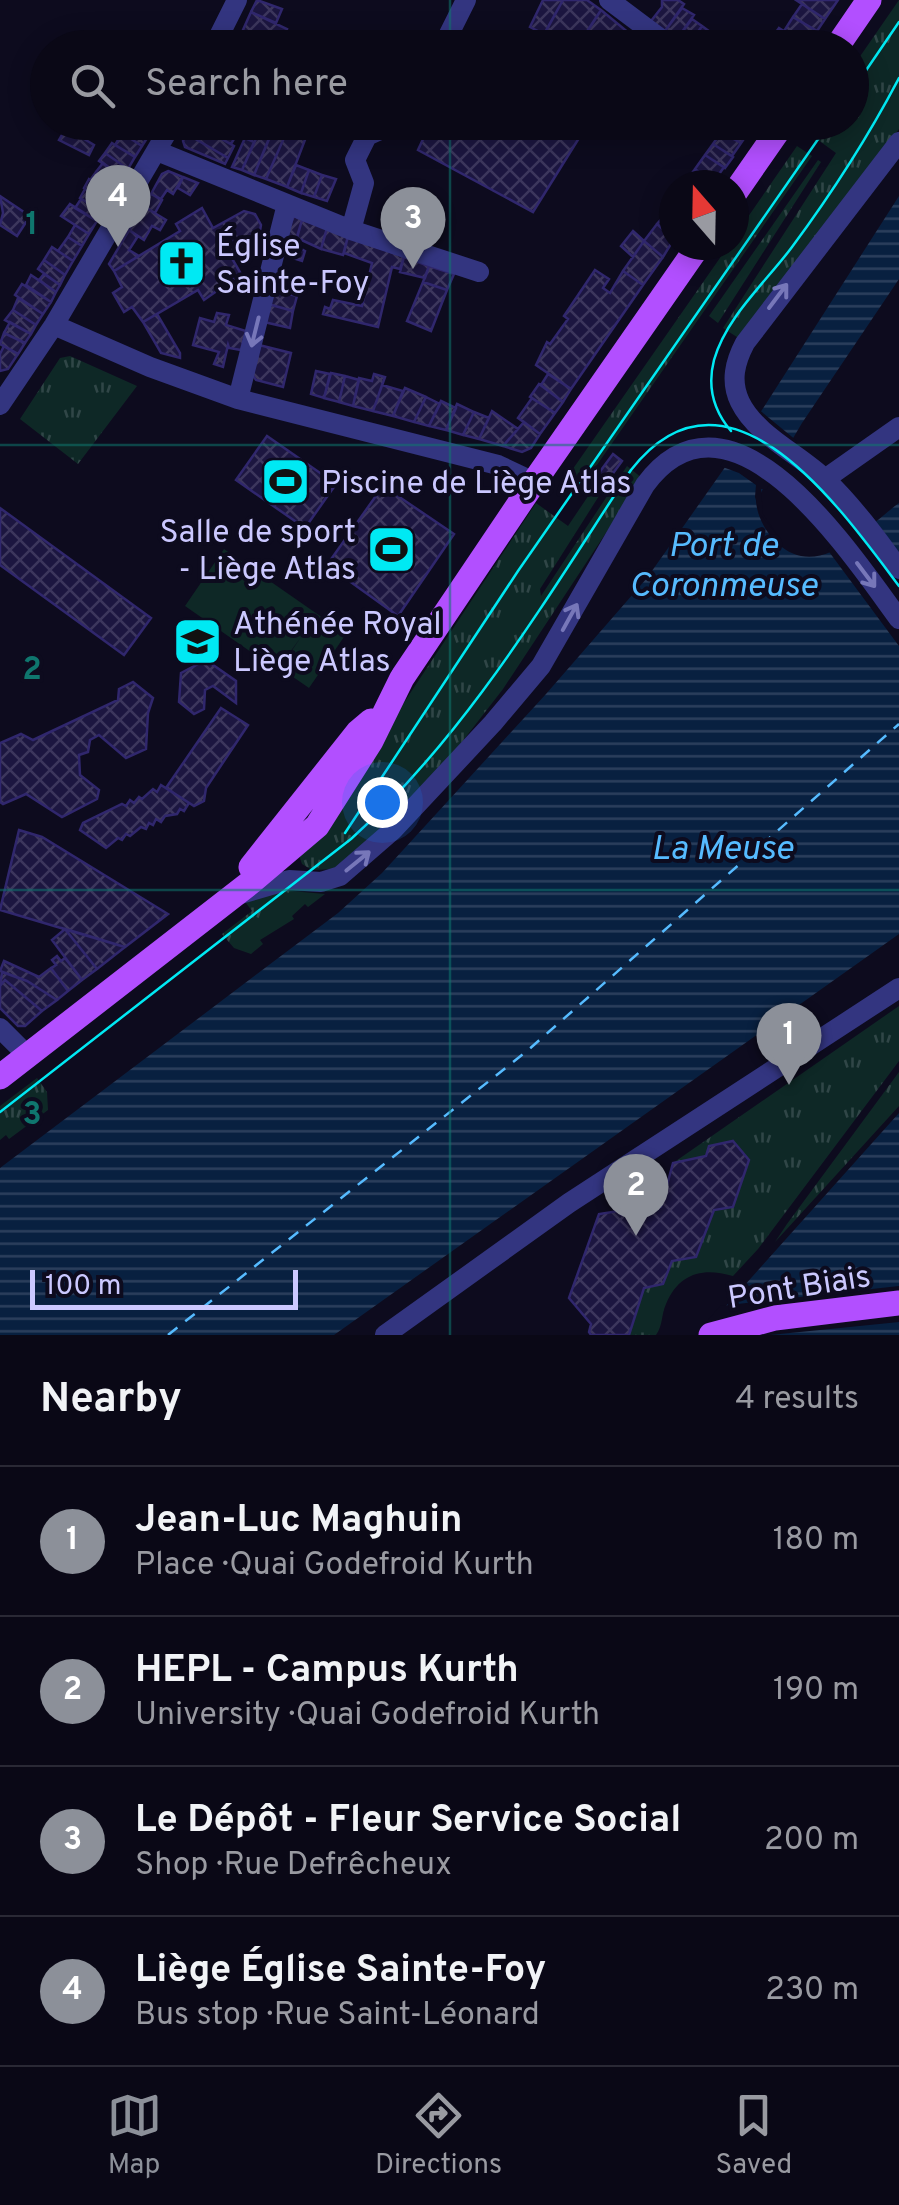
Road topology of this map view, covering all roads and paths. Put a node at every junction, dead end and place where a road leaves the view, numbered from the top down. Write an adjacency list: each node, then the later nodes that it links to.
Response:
1 (237, 0): 5 (street)
2 (466, 0): 6 (street)
3 (609, 0): 7 (street)
4 (869, 0): 8 (main road)
5 (222, 30)
6 (451, 30)
7 (649, 30)
8 (848, 30)
9 (163, 140): 13 (street)
10 (365, 140): 16 (street)
11 (769, 140): 14 (main road)
12 (899, 142): 23 (street, one-way to 12)
13 (157, 151): 15 (street); 19 (street)
14 (749, 171)
15 (287, 204): 16 (street); 21 (street, one-way to 21)
16 (351, 230): 18 (street)
17 (689, 260): 24 (main road)
18 (480, 272)
19 (54, 326): 20 (street); 21 (street)
20 (5, 391)
21 (238, 400): 24 (street)
22 (899, 427): 23 (street)
23 (825, 479): 25 (street)
24 (534, 482): 27 (main road)
25 (899, 568)
26 (899, 618): 30 (street, one-way to 26)
27 (388, 706): 28 (main road); 29 (main road)
28 (314, 791): 29 (street); 32 (main road)
29 (288, 852): 30 (street); 31 (main road)
30 (306, 882): 31 (street)
31 (234, 895): 32 (main road)
32 (212, 912): 35 (main road)
33 (899, 988): 38 (street)
34 (0, 1028): 35 (street)
35 (28, 1056): 36 (main road)
36 (0, 1077)
37 (899, 1303): 39 (main road, Pont Biais)
38 (385, 1335)
39 (711, 1335)

